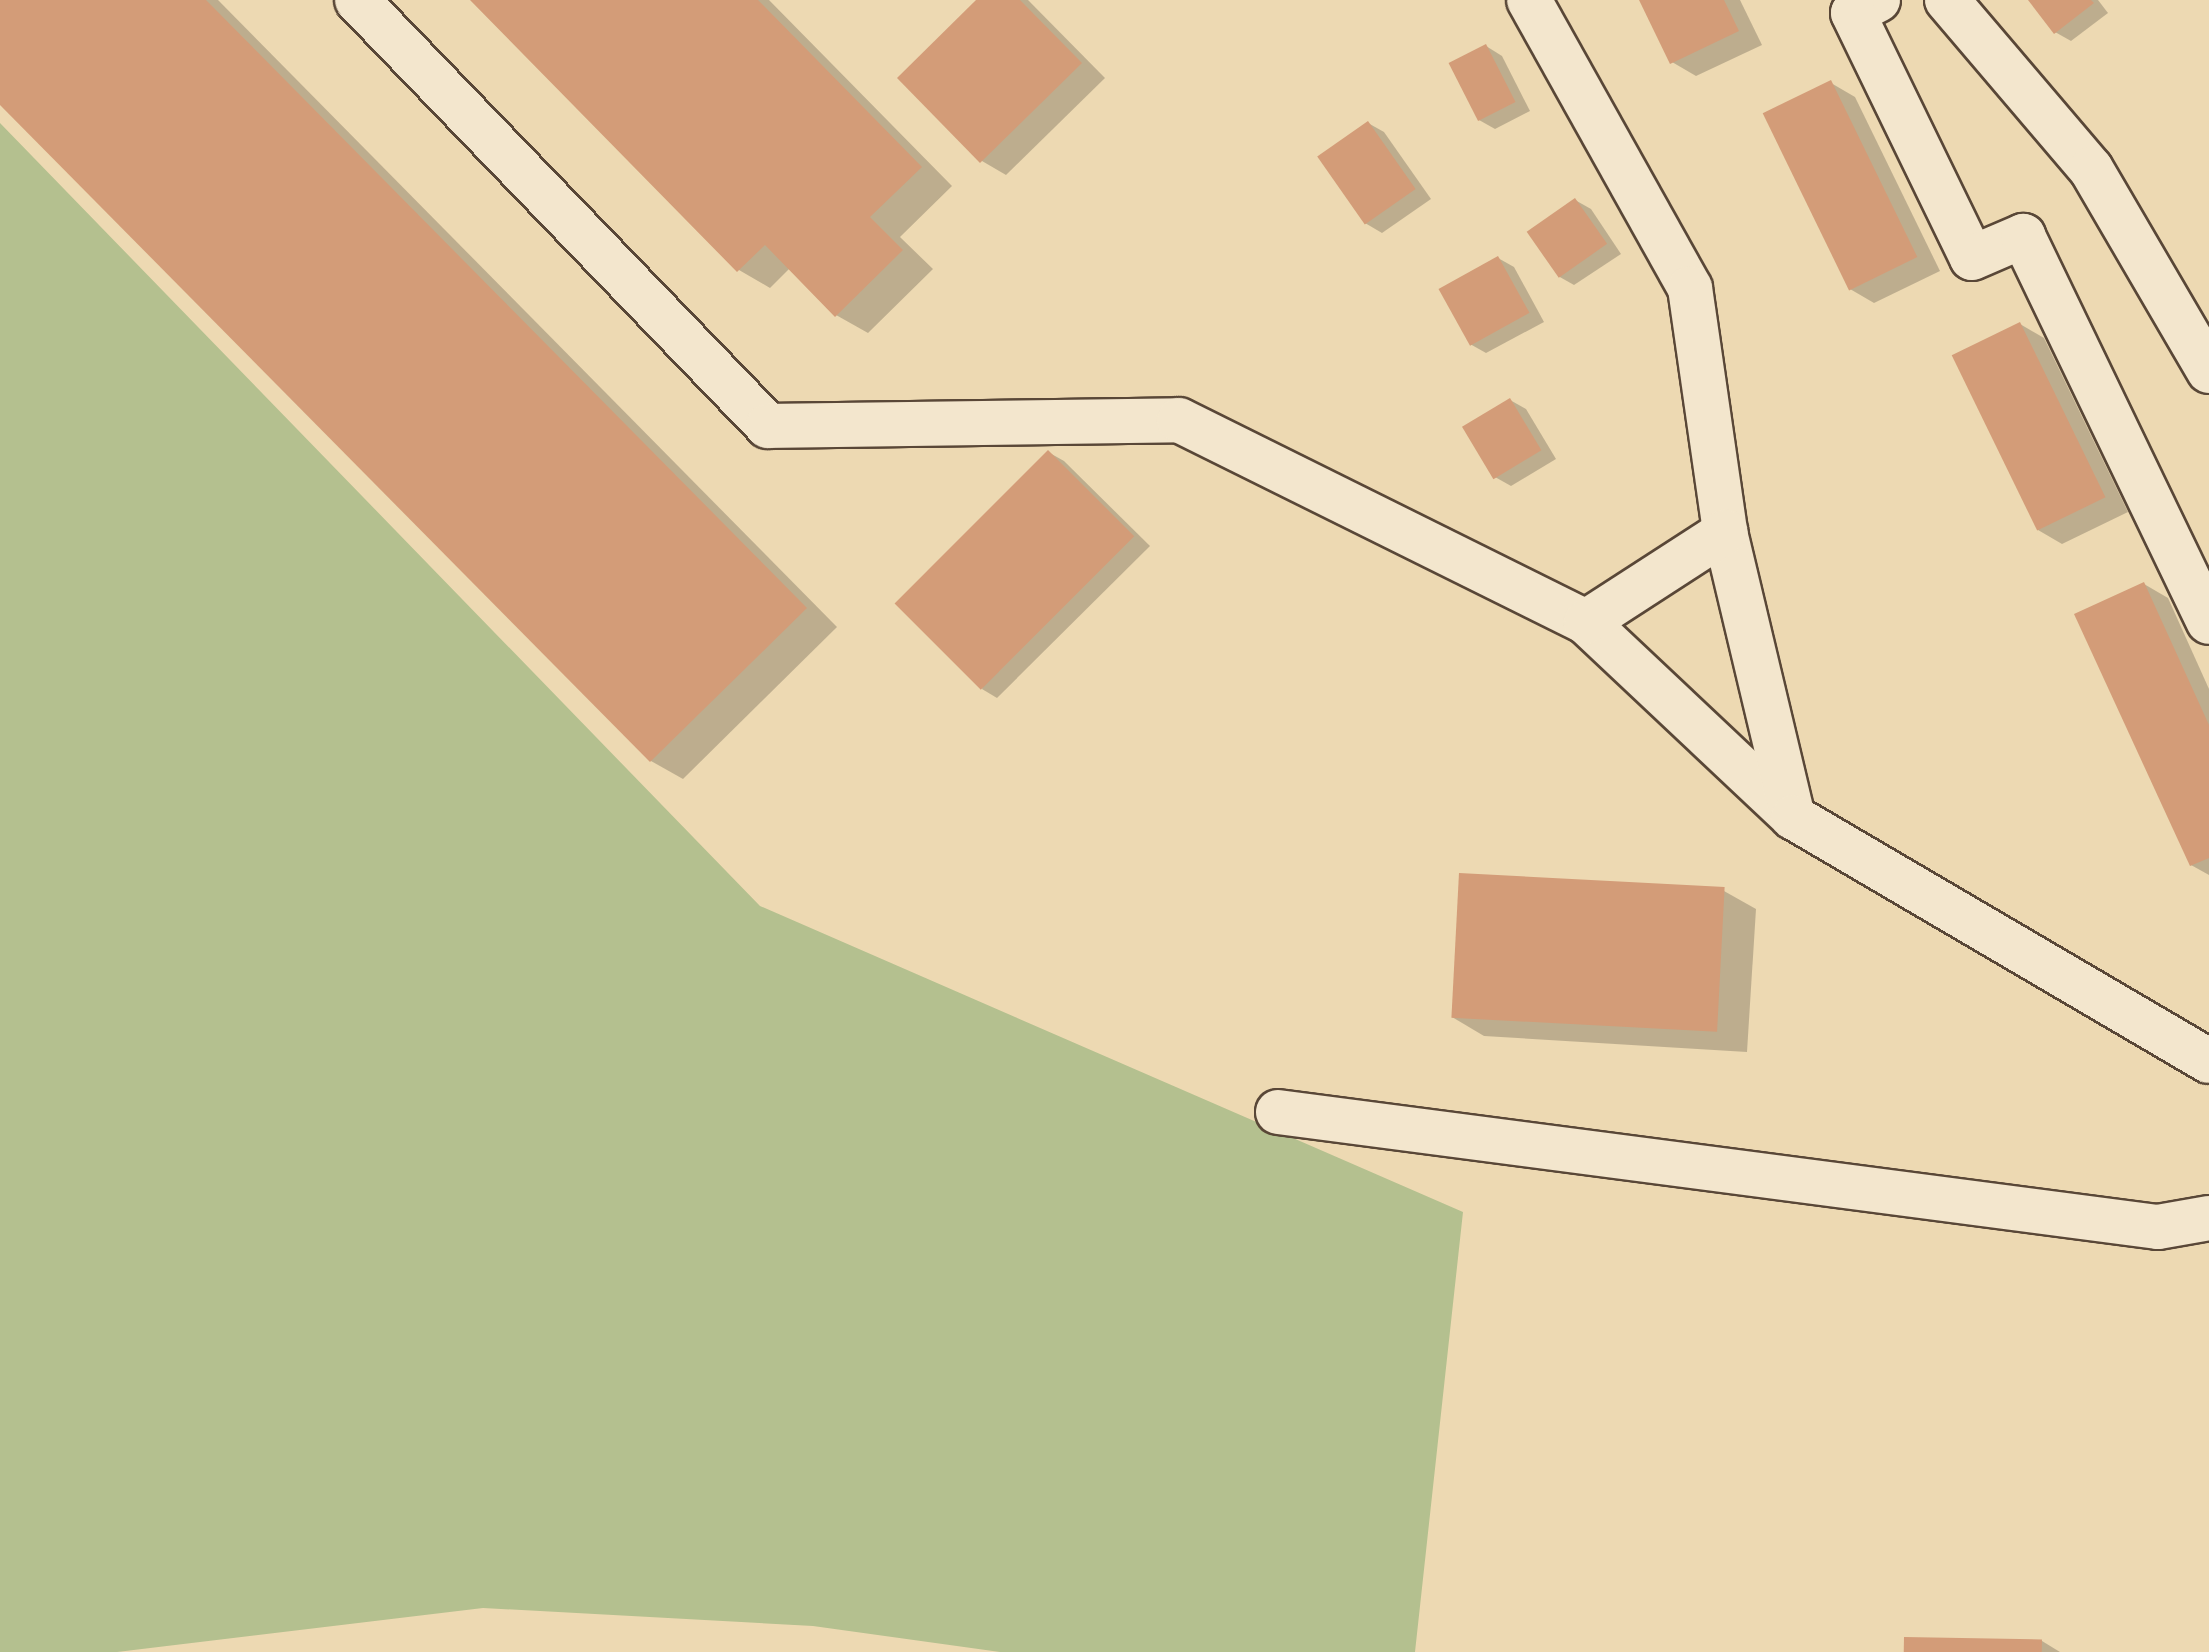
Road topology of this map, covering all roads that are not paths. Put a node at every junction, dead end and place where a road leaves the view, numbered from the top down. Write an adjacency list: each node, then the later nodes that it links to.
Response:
1 (357, 0): 7 (street)
2 (1529, 0): 6 (street)
3 (1878, 0): 8 (street)
4 (1947, 0): 5 (street)
5 (2209, 371)
6 (1725, 532): 7 (street); 9 (street)
7 (1586, 622): 9 (street)
8 (2209, 622)
9 (1793, 817): 10 (street)
10 (2209, 1061)
11 (1278, 1112): 12 (street)
12 (2209, 1218)

